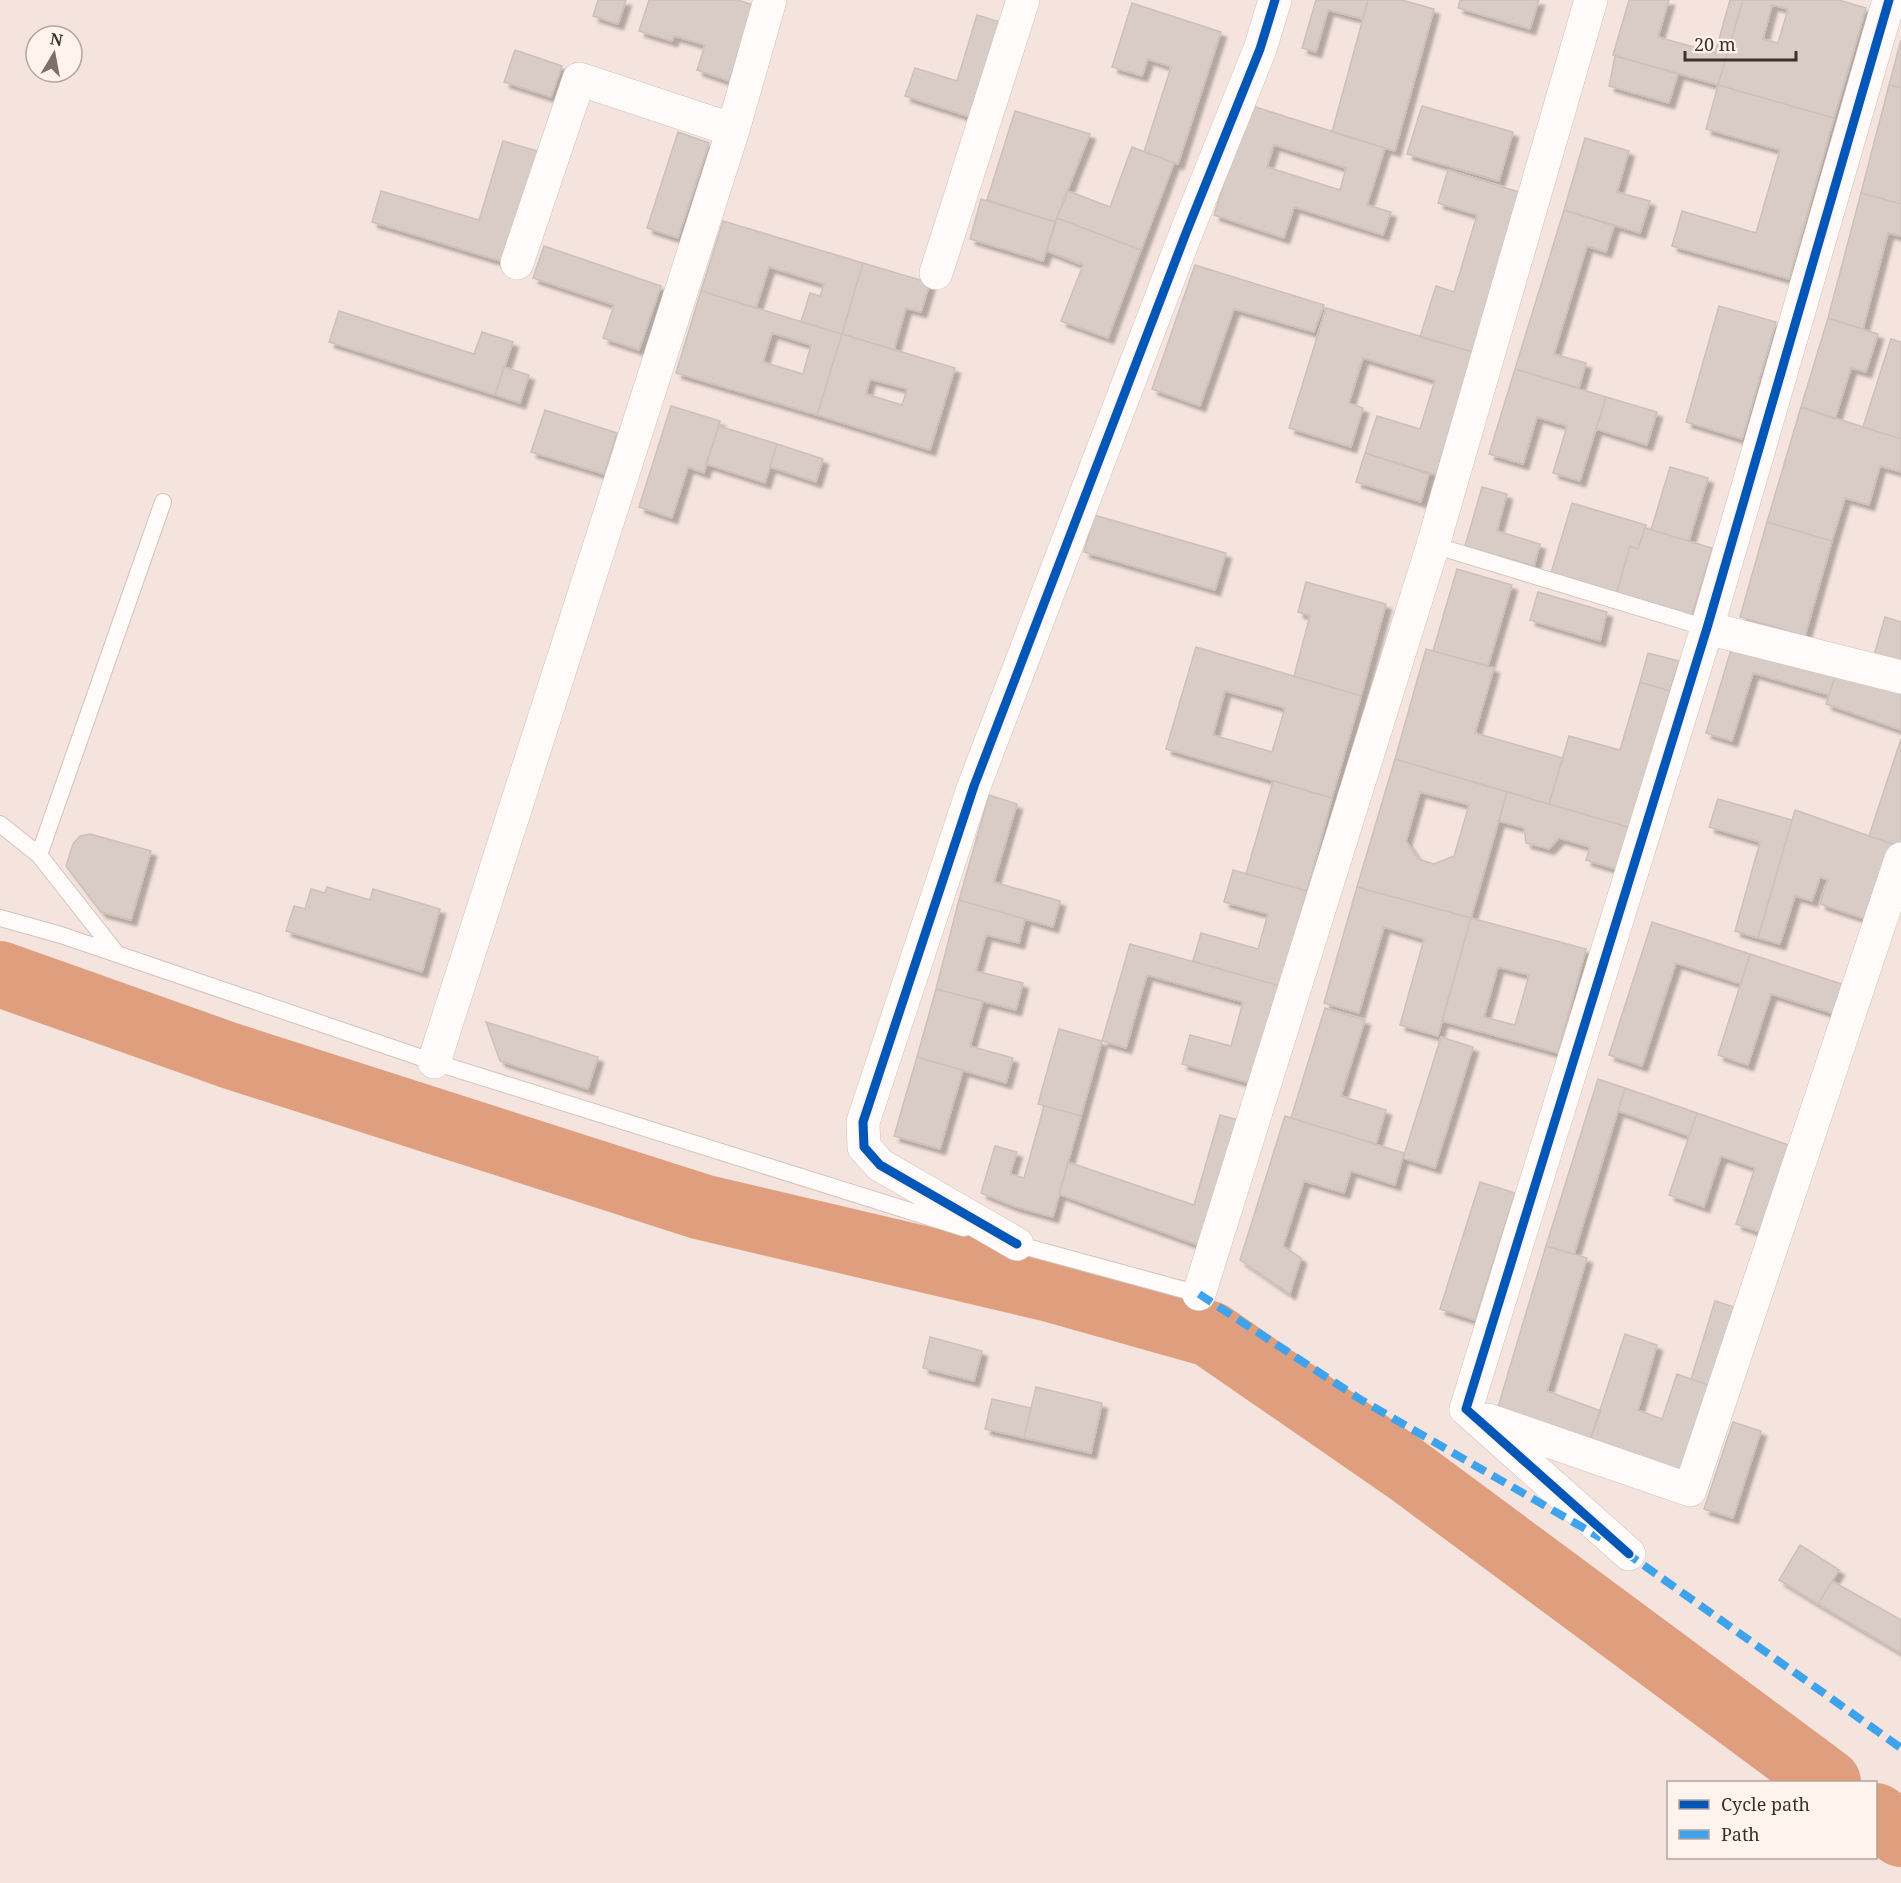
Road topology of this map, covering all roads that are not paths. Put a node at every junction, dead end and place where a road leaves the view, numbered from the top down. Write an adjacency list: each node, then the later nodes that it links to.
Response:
1 (770, 0): 6 (street)
2 (1023, 0): 8 (street)
3 (1275, 0): 19 (street)
4 (1591, 0): 10 (street)
5 (1889, 0): 11 (street)
6 (733, 130): 7 (street); 18 (street)
7 (517, 263)
8 (936, 273)
9 (163, 502): 14 (lane)
10 (1433, 545): 11 (lane); 20 (street)
11 (1707, 628): 12 (street); 21 (street)
12 (1901, 678)
13 (0, 824): 14 (lane)
14 (39, 855): 17 (lane)
15 (1901, 859): 21 (street)
16 (0, 918): 17 (lane)
17 (118, 955): 18 (lane)
18 (434, 1062): 19 (lane)
19 (1017, 1244): 20 (lane)
20 (1199, 1294)
21 (1473, 1415): 22 (street)
22 (1629, 1554)

